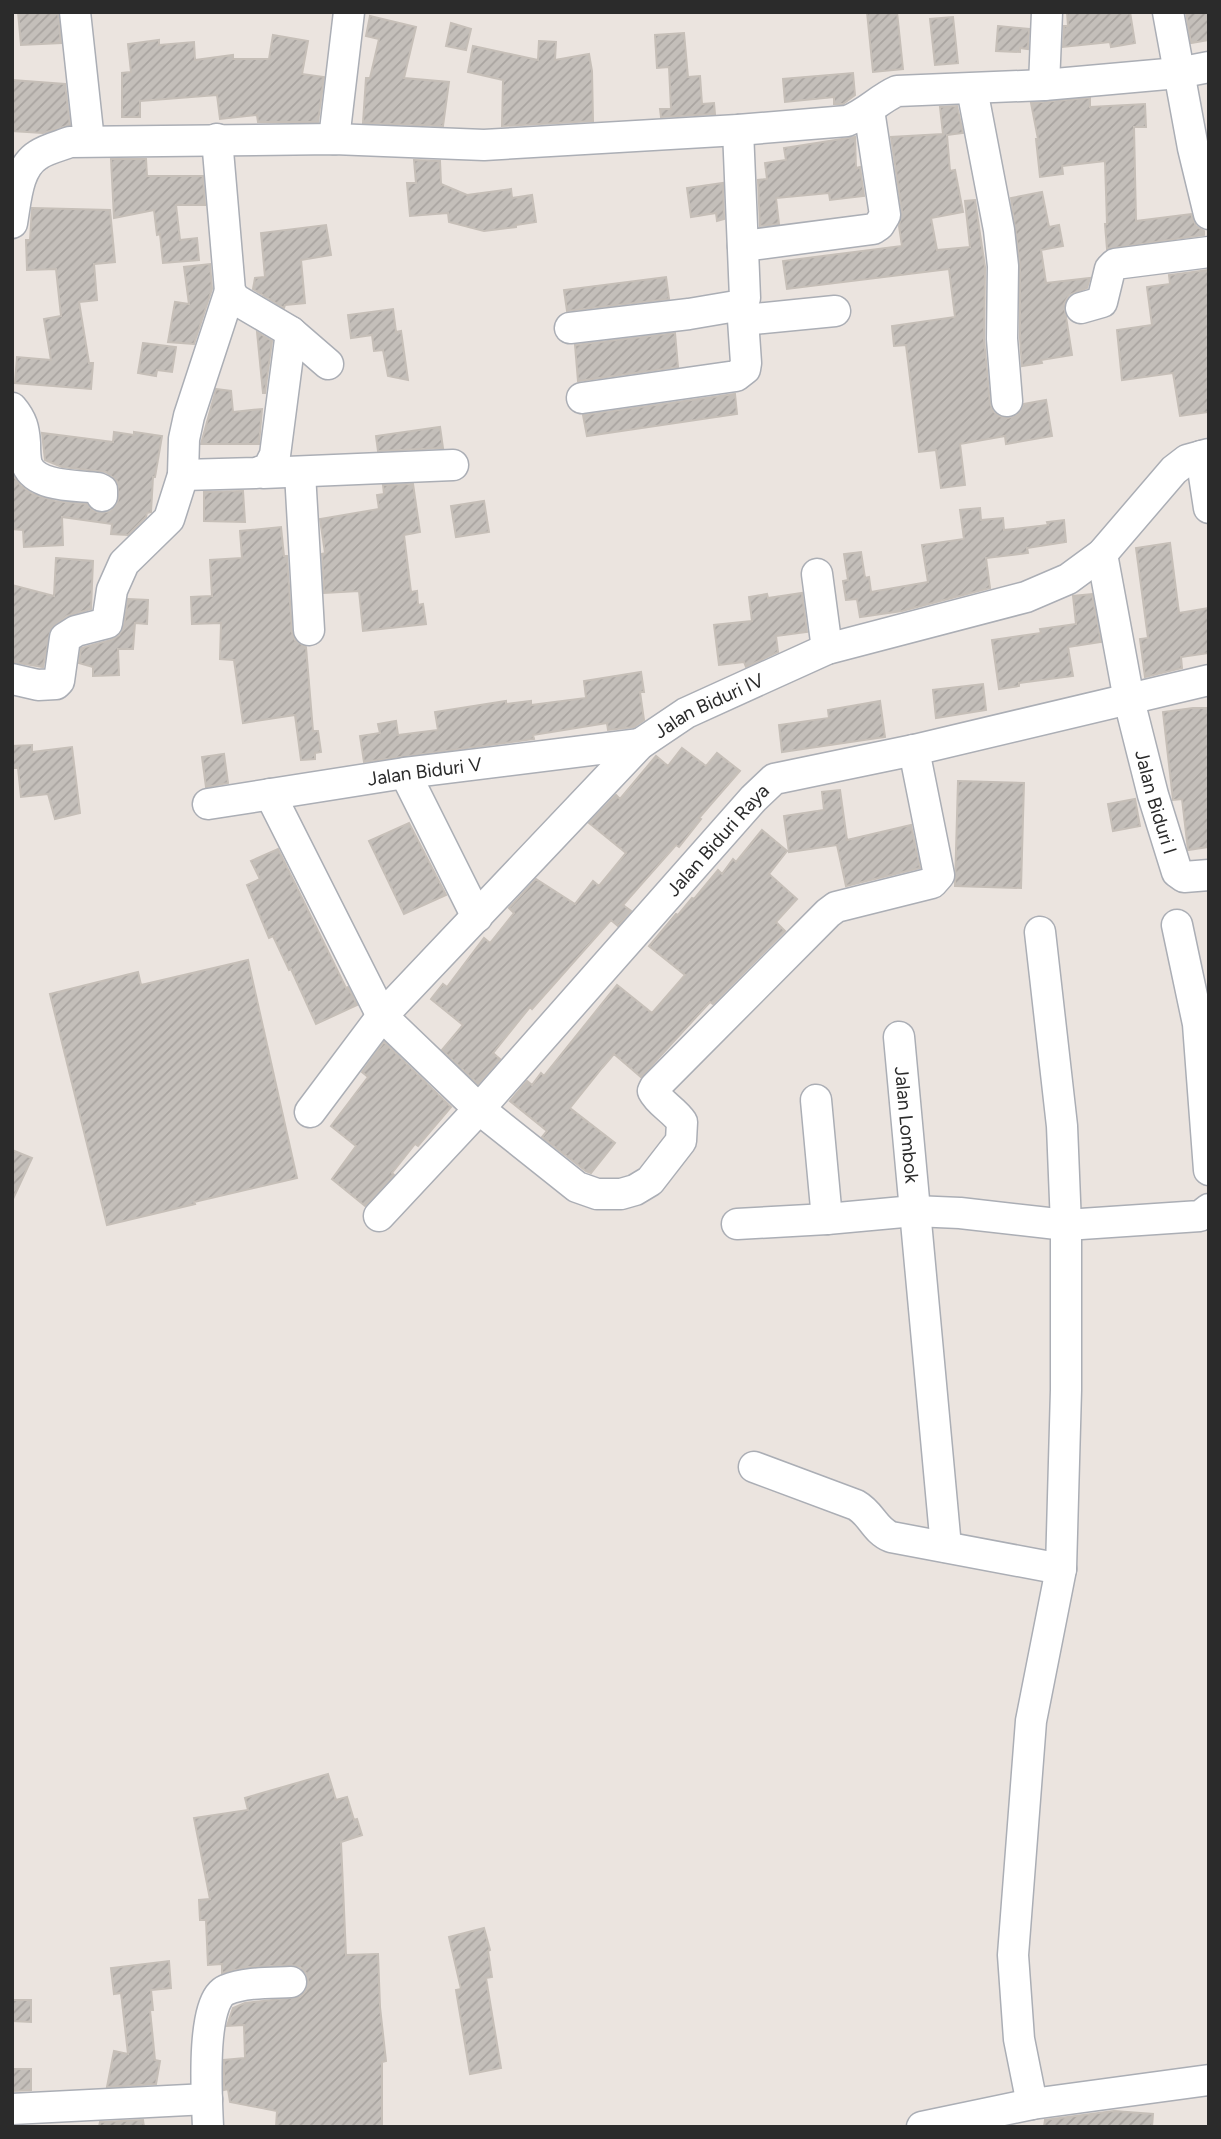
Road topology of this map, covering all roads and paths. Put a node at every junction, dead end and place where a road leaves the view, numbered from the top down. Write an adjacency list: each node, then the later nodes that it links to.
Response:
1 (75, 12): 13 (street)
2 (349, 12): 12 (street)
3 (1047, 12): 7 (street)
4 (1168, 12): 6 (street)
5 (1209, 68): 6 (street)
6 (1178, 73): 7 (street); 14 (street)
7 (1044, 85): 8 (street)
8 (972, 89): 9 (street); 26 (street)
9 (869, 110): 10 (street); 16 (street)
10 (738, 130): 12 (street); 16 (street)
11 (216, 139): 12 (street); 13 (street); 18 (street)
12 (334, 139)
13 (89, 141): 15 (street)
14 (1209, 214)
15 (12, 223)
16 (744, 246): 21 (street)
17 (1209, 252): 19 (street)
18 (230, 291): 23 (street); 32 (street)
19 (1081, 308)
20 (835, 311): 21 (street)
21 (743, 312): 22 (street); 25 (street)
22 (570, 328)
23 (291, 332): 24 (street); 30 (street)
24 (328, 364)
25 (582, 398)
26 (1007, 401)
27 (12, 408): 33 (street)
28 (1205, 455): 34 (street); 35 (street, Jalan Biduri IV)
29 (453, 465): 31 (street)
30 (263, 473): 31 (street); 32 (street)
31 (300, 473): 37 (street)
32 (183, 475): 39 (street)
33 (102, 496)
34 (1209, 508)
35 (1102, 554): 38 (street, Jalan Biduri IV); 41 (street)
36 (817, 574): 38 (street)
37 (309, 630)
38 (828, 649): 42 (street, Jalan Biduri IV)
39 (12, 678)
40 (1209, 680): 41 (street, Jalan Biduri Raya)
41 (1129, 700): 43 (street, Jalan Biduri Raya); 47 (street, Jalan Biduri I)
42 (640, 744): 44 (street, Jalan Biduri V); 48 (street, Jalan Biduri IV)
43 (914, 750): 55 (street, Jalan Biduri Raya); 55 (street)
44 (405, 772): 45 (street, Jalan Biduri V); 48 (street)
45 (270, 793): 46 (street, Jalan Biduri V); 51 (street)
46 (208, 804)
47 (1209, 875)
48 (477, 917): 51 (street, Jalan Biduri IV)
49 (1177, 925): 52 (street)
50 (1040, 932): 63 (street)
51 (382, 1016): 55 (street); 56 (street, Jalan Biduri IV)
52 (1203, 1023): 57 (street)
53 (899, 1037): 59 (street, Jalan Lombok)
54 (816, 1100): 61 (street)
55 (479, 1109): 60 (street, Jalan Biduri Raya)
56 (310, 1112)
57 (1209, 1170)
58 (1209, 1209): 63 (street)
59 (914, 1211): 61 (street); 63 (street); 65 (street, Jalan Lombok)
60 (379, 1216)
61 (827, 1219): 62 (street)
62 (737, 1224)
63 (1066, 1225): 66 (street)
64 (754, 1467): 65 (street)
65 (946, 1547): 66 (street)
66 (1061, 1569): 69 (street)
67 (291, 1982): 71 (street)
68 (1209, 2080): 69 (street)
69 (1032, 2104): 72 (street)
70 (12, 2109): 71 (street)
71 (208, 2113)
72 (922, 2127)

